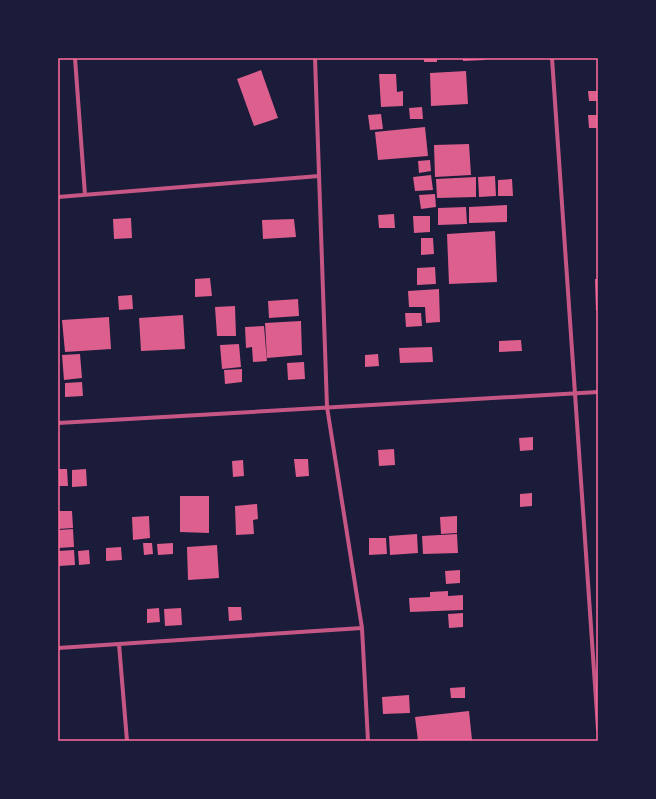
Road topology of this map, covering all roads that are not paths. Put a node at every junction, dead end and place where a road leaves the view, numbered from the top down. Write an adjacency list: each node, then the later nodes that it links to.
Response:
1 (75, 58): 5 (street)
2 (314, 58): 4 (street)
3 (552, 58): 8 (street)
4 (319, 176): 5 (street); 9 (street)
5 (85, 195): 6 (street)
6 (58, 197)
7 (598, 392): 8 (street)
8 (575, 393): 9 (street); 14 (street)
9 (328, 407): 10 (street); 11 (street)
10 (58, 423)
11 (362, 628): 12 (street); 16 (street)
12 (119, 644): 13 (street); 15 (street)
13 (58, 648)
14 (598, 729)
15 (127, 741)
16 (368, 741)

